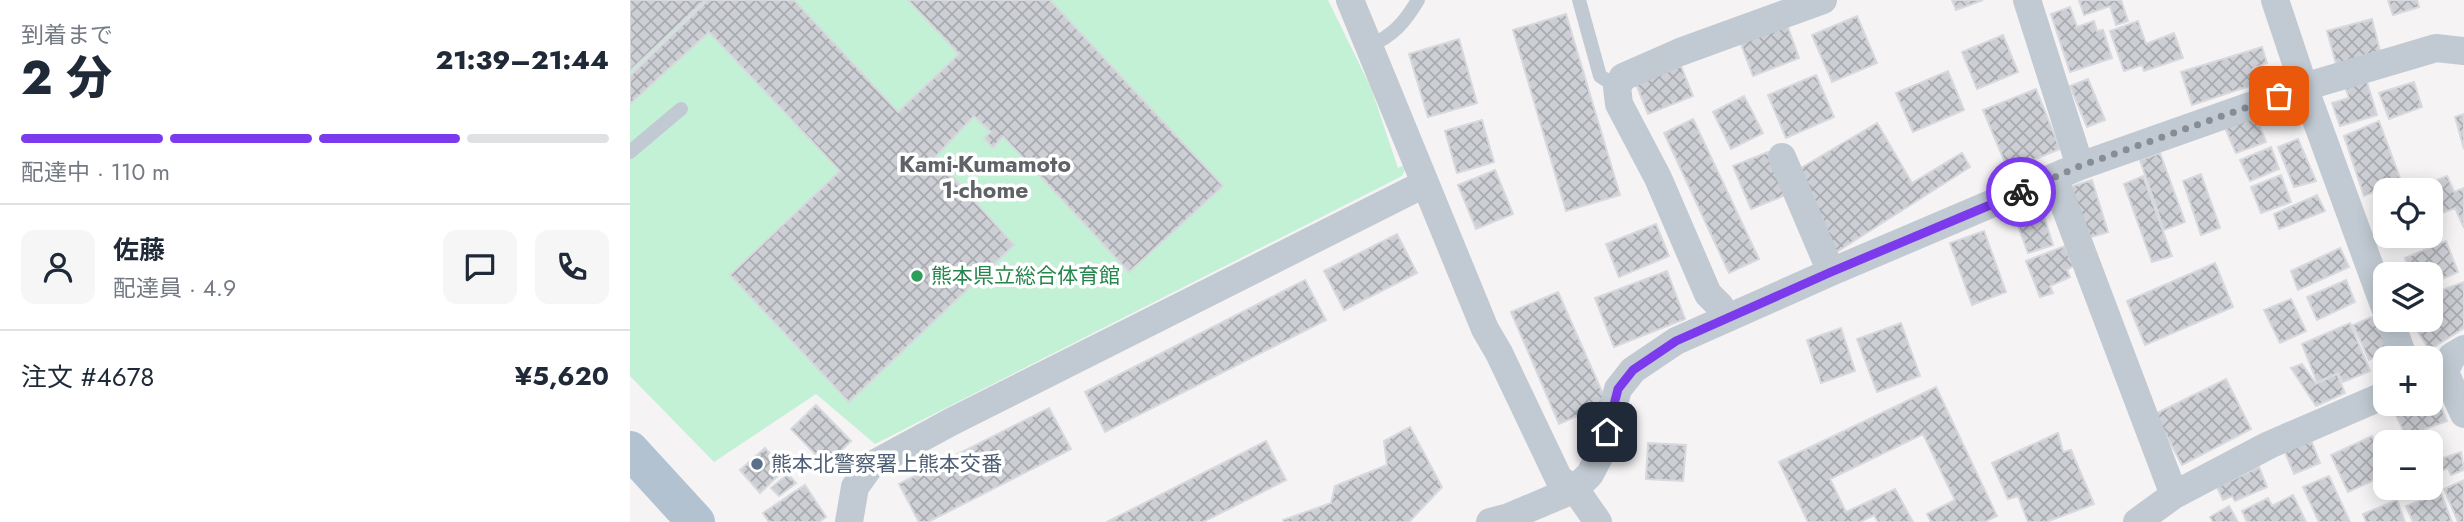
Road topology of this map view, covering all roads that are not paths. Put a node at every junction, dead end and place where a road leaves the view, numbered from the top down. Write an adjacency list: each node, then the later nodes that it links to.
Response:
1 (1350, 0): 7 (street)
2 (1418, 0): 7 (lane)
3 (1822, 0): 10 (street)
4 (2027, 0): 14 (street)
5 (2275, 0): 9 (street)
6 (1580, 1): 10 (lane)
7 (1369, 46): 16 (street)
8 (2464, 51): 9 (street)
9 (2304, 87): 14 (street); 18 (street)
10 (1617, 88): 19 (street)
11 (681, 109): 12 (lane)
12 (630, 152)
13 (1782, 157): 17 (street)
14 (2080, 166): 15 (street)
15 (2054, 178): 17 (street); 27 (street)
16 (1424, 184): 26 (street); 29 (street)
17 (1831, 272): 19 (street)
18 (2373, 275)
19 (1728, 318): 26 (street)
20 (2464, 349): 21 (street)
21 (2443, 368)
22 (2443, 379): 24 (street)
23 (2373, 400): 27 (street)
24 (2464, 414)
25 (630, 450): 28 (main road)
26 (1574, 489): 30 (street); 31 (street)
27 (2174, 495): 32 (street)
28 (696, 522)
29 (849, 522)
30 (1490, 522)
31 (1598, 522)
32 (2137, 522)

